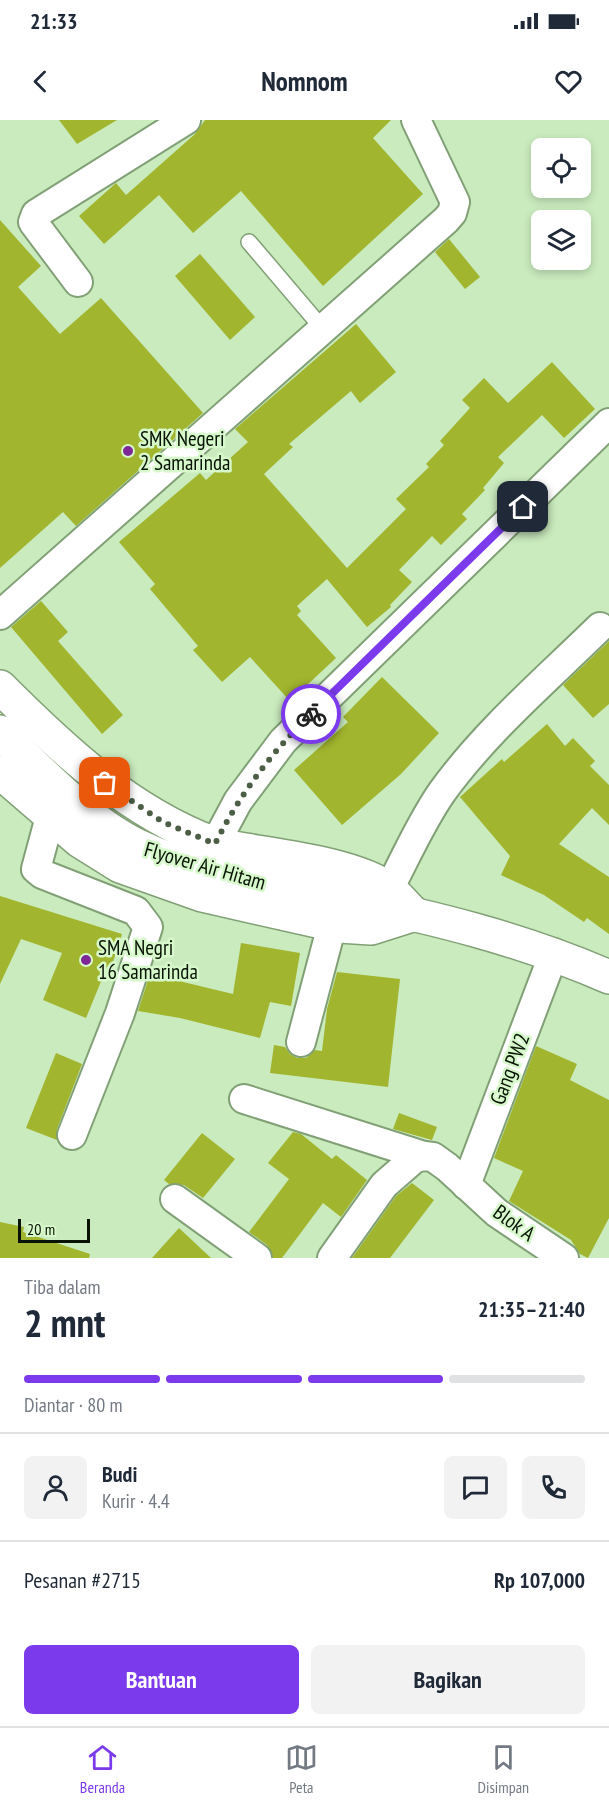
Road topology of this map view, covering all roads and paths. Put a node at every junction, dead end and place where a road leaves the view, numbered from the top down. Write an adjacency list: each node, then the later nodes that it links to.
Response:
1 (186, 120): 4 (street)
2 (416, 120): 5 (street)
3 (249, 242): 5 (lane)
4 (78, 282)
5 (323, 329): 7 (street)
6 (609, 423): 13 (street)
7 (0, 615)
8 (600, 627): 14 (street)
9 (0, 687): 13 (highway)
10 (0, 732): 14 (highway, Flyover Air Hitam)
11 (0, 772): 12 (highway)
12 (50, 817): 15 (highway); 20 (street)
13 (215, 844): 14 (highway)
14 (399, 904): 15 (highway); 16 (highway)
15 (332, 926): 18 (street)
16 (554, 953): 17 (highway); 22 (street, Gang PW2)
17 (609, 977)
18 (301, 1042)
19 (244, 1099): 21 (street, Blok A)
20 (72, 1135)
21 (424, 1156): 22 (street, Blok A); 25 (street)
22 (465, 1185): 26 (street, Blok A)
23 (175, 1199): 24 (street)
24 (257, 1258)
25 (332, 1258)
26 (564, 1258)

